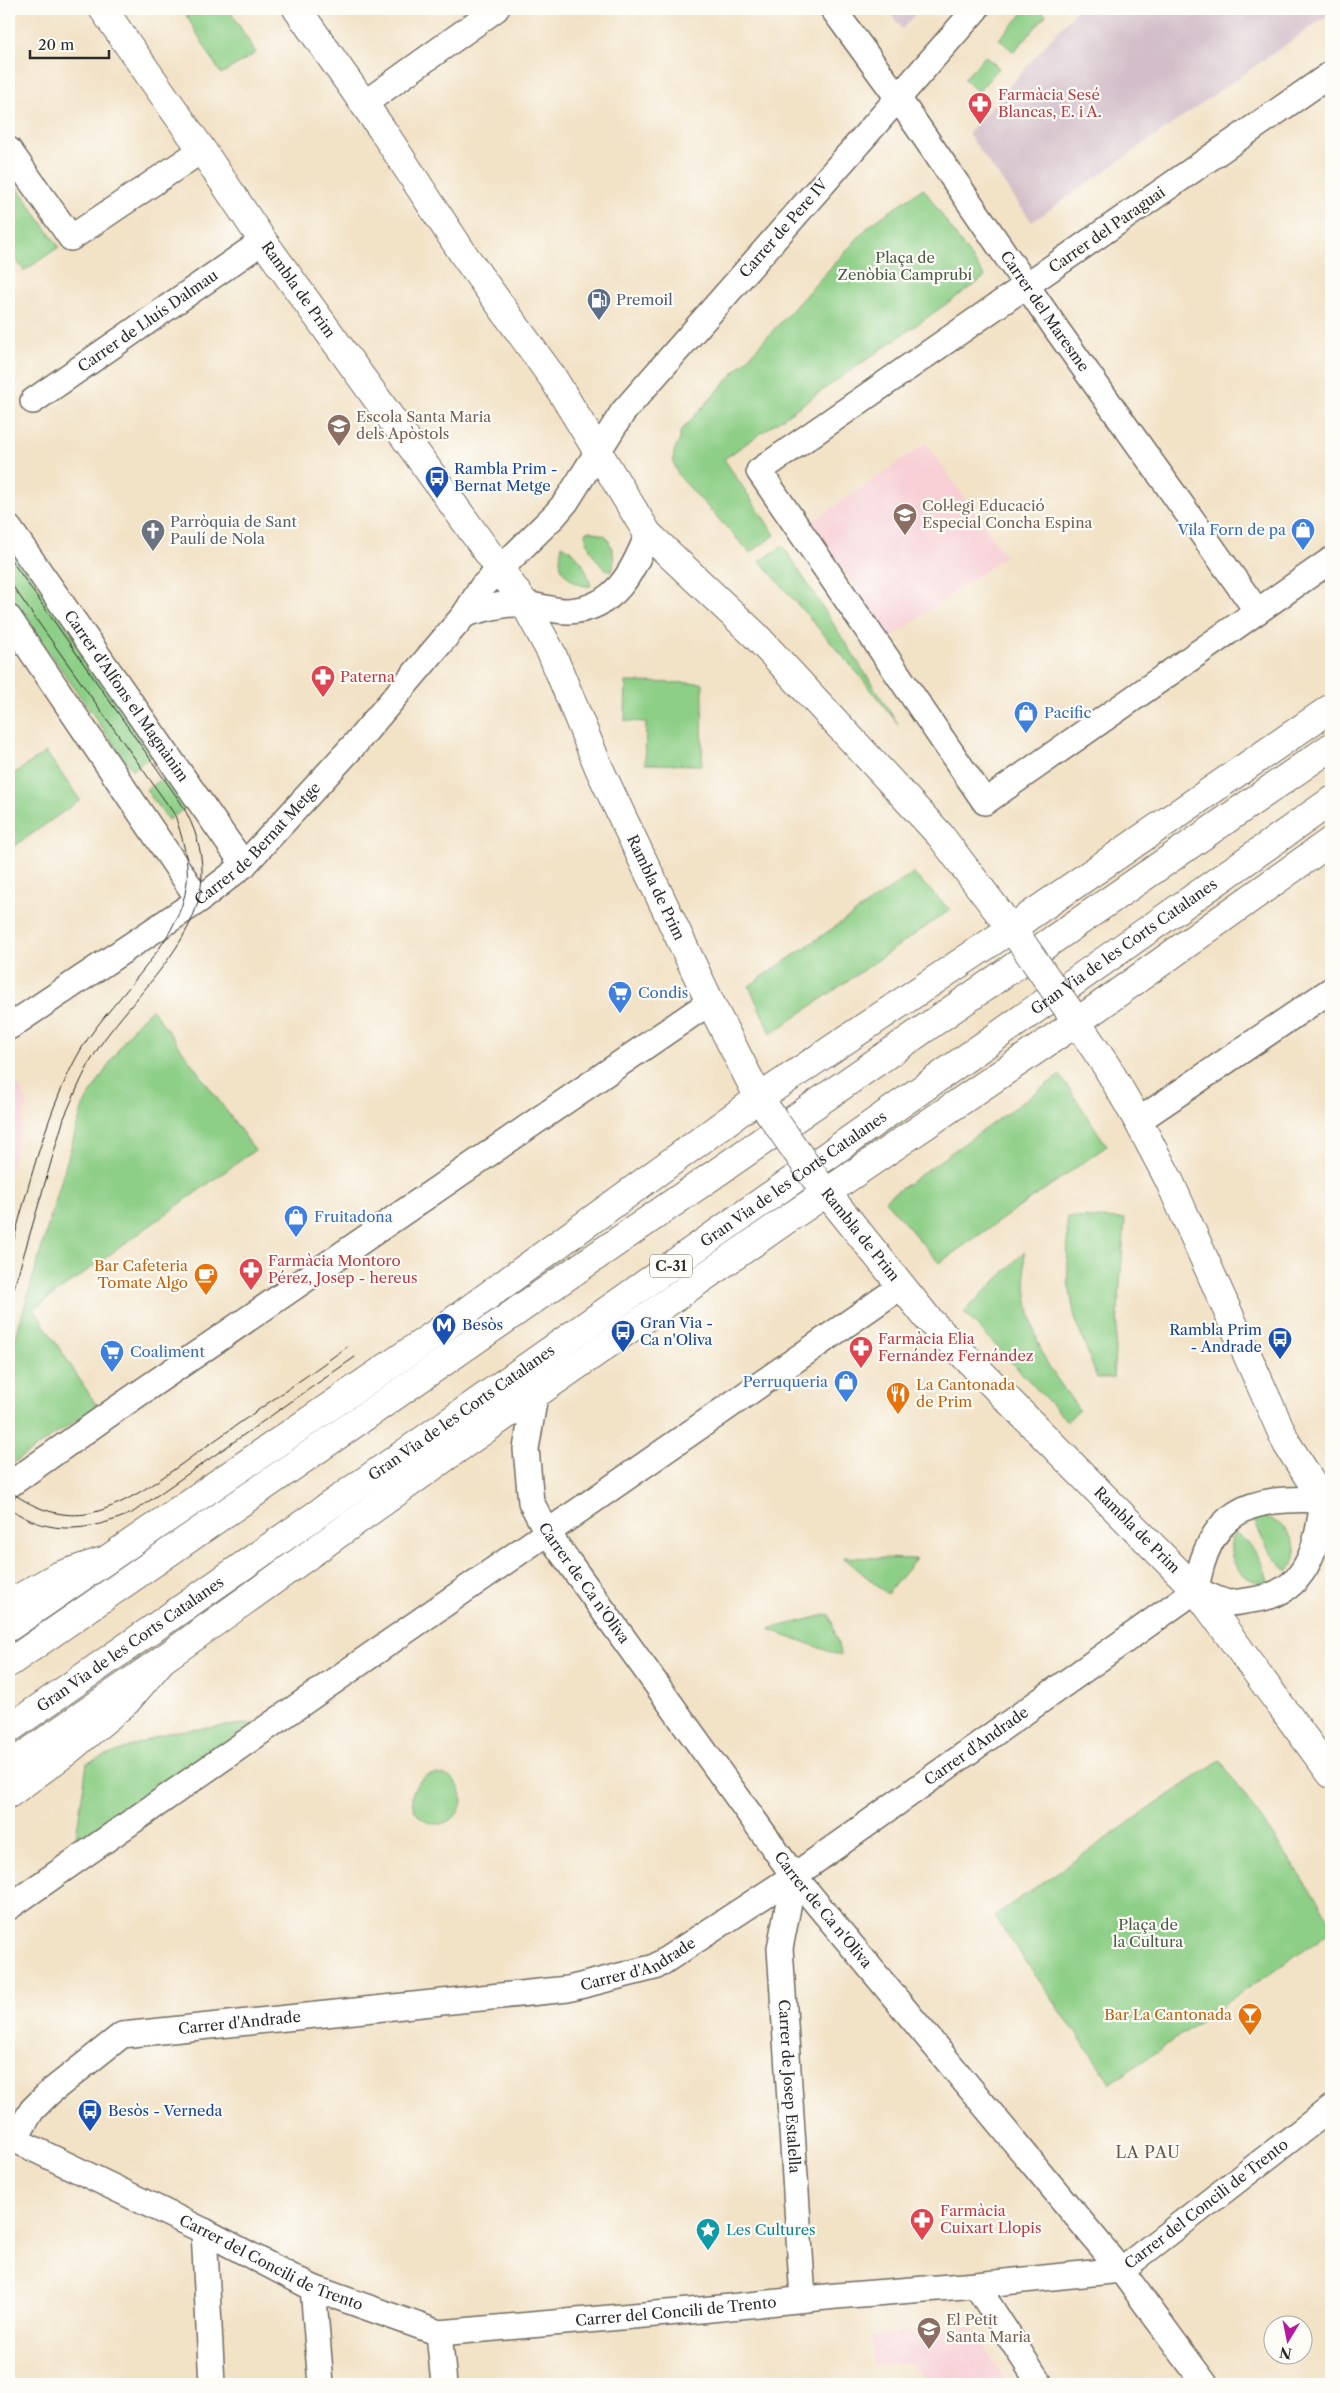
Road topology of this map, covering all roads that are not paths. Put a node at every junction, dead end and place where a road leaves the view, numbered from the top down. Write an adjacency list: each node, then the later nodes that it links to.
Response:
1 (103, 9): 10 (main road, Rambla de Prim)
2 (297, 9): 8 (main road)
3 (496, 9): 8 (street)
4 (833, 9): 7 (street, Carrer del Maresme)
5 (976, 9): 7 (street, Carrer de Pere IV)
6 (1331, 74): 12 (street, Carrer del Paraguai)
7 (898, 98): 12 (street, Carrer del Maresme); 14 (street, Carrer de Pere IV)
8 (361, 100): 14 (main road)
9 (9, 150): 10 (street)
10 (202, 150): 11 (main road, Rambla de Prim)
11 (263, 242): 13 (street, Carrer de Lluís Dalmau); 18 (main road, Rambla de Prim)
12 (1026, 286): 20 (street, Carrer del Maresme); 20 (street, Carrer del Paraguai)
13 (32, 401)
14 (597, 452): 16 (main road); 18 (street)
15 (9, 528): 27 (street, Carrer d'Alfons el Magnànim)
16 (648, 534): 19 (street); 29 (main road)
17 (1331, 560): 20 (street)
18 (499, 569): 19 (main road, Rambla de Prim); 21 (street, Carrer de Bernat Metge)
19 (525, 604): 21 (street); 31 (main road, Rambla de Prim)
20 (1257, 611)
21 (465, 614): 27 (street, Carrer de Bernat Metge)
22 (9, 618): 28 (street)
23 (1331, 708): 29 (main road)
24 (1331, 747): 47 (main road)
25 (1331, 801): 48 (main road, Gran Via de les Corts Catalanes / C-31)
26 (1327, 847): 32 (main road)
27 (244, 865): 28 (street, Carrer de Bernat Metge)
28 (199, 900): 33 (street, Carrer de Bernat Metge)
29 (1017, 935): 32 (main road, bridge); 34 (main road)
30 (1331, 990): 35 (street)
31 (710, 1002): 34 (main road, Rambla de Prim); 39 (street)
32 (1072, 1016): 35 (main road); 36 (main road)
33 (9, 1027)
34 (765, 1106): 36 (main road, Rambla de Prim, bridge); 42 (main road)
35 (1138, 1121): 40 (main road)
36 (821, 1188): 37 (main road, Rambla de Prim); 38 (main road)
37 (900, 1287): 41 (street); 43 (main road, Rambla de Prim)
38 (535, 1396): 41 (street, Carrer de Ca n'Oliva); 46 (main road)
39 (9, 1485)
40 (1328, 1503): 43 (street); 43 (street)
41 (547, 1532): 52 (street, Carrer de Ca n'Oliva); 53 (street)
42 (100, 1562): 44 (main road); 45 (main road)
43 (1196, 1590): 50 (main road, Rambla de Prim); 52 (street, Carrer d'Andrade)
44 (9, 1604)
45 (9, 1627)
46 (162, 1660): 49 (main road); 51 (main road)
47 (9, 1663)
48 (9, 1729)
49 (9, 1766)
50 (1331, 1774)
51 (9, 1794)
52 (794, 1876): 55 (street, Carrer d'Andrade); 57 (street, Carrer de Ca n'Oliva); 60 (street, Carrer de Josep Estalella)
53 (9, 1908)
54 (1331, 2108): 57 (street, Carrer del Concili de Trento)
55 (12, 2138): 56 (street, Carrer del Concili de Trento)
56 (204, 2231): 59 (street, Carrer del Concili de Trento); 62 (street)
57 (1121, 2270): 58 (street, Carrer del Concili de Trento); 66 (street, Carrer de Ca n'Oliva)
58 (976, 2285): 60 (street, Carrer del Concili de Trento); 65 (street)
59 (313, 2288): 61 (street, Carrer del Concili de Trento); 63 (street)
60 (803, 2299): 61 (street, Carrer del Concili de Trento)
61 (439, 2333): 64 (street)
62 (212, 2384)
63 (321, 2384)
64 (444, 2384)
65 (1040, 2384)
66 (1205, 2384)

